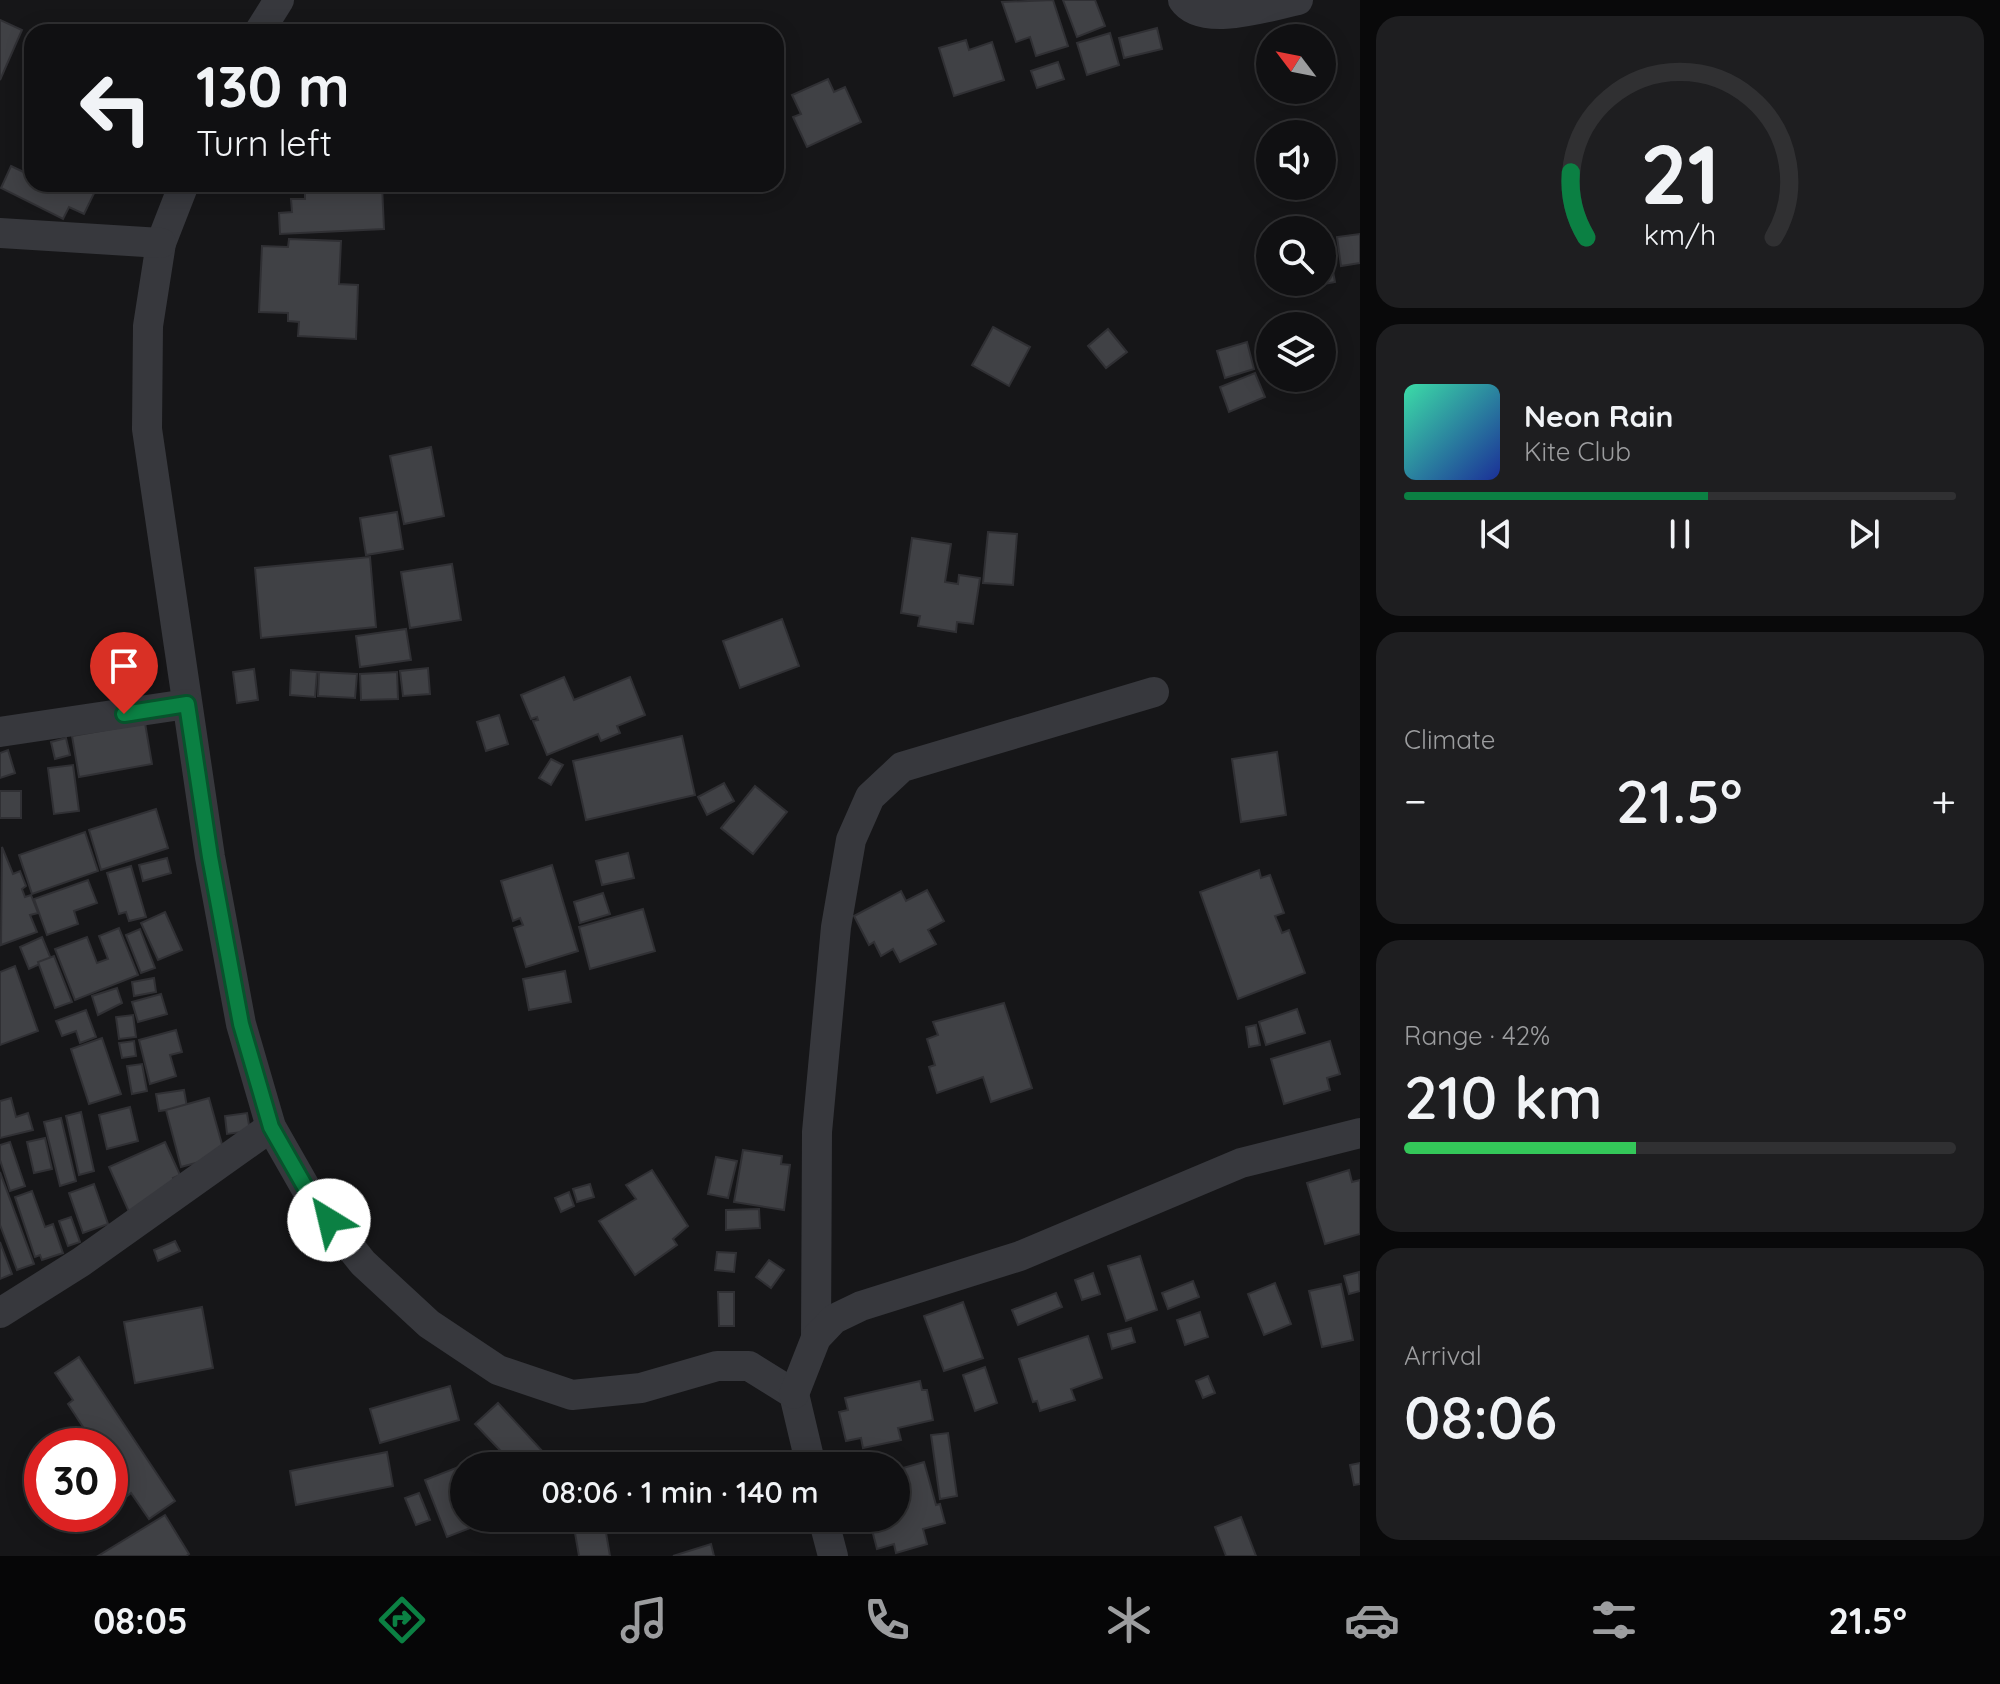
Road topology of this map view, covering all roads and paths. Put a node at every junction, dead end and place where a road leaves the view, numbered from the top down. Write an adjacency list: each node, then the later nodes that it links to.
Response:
1 (279, 0): 4 (street)
2 (1183, 0): 3 (street)
3 (1298, 0)
4 (264, 24)
5 (181, 192): 7 (street)
6 (0, 233): 7 (street)
7 (161, 243): 9 (street)
8 (1154, 692): 14 (street)
9 (187, 704): 10 (street); 11 (street)
10 (0, 732)
11 (271, 1127): 13 (street); 15 (street)
12 (1360, 1133): 14 (street)
13 (0, 1313)
14 (816, 1338): 15 (street)
15 (794, 1394): 16 (street)
16 (808, 1452)
17 (827, 1532): 18 (street)
18 (833, 1556)

